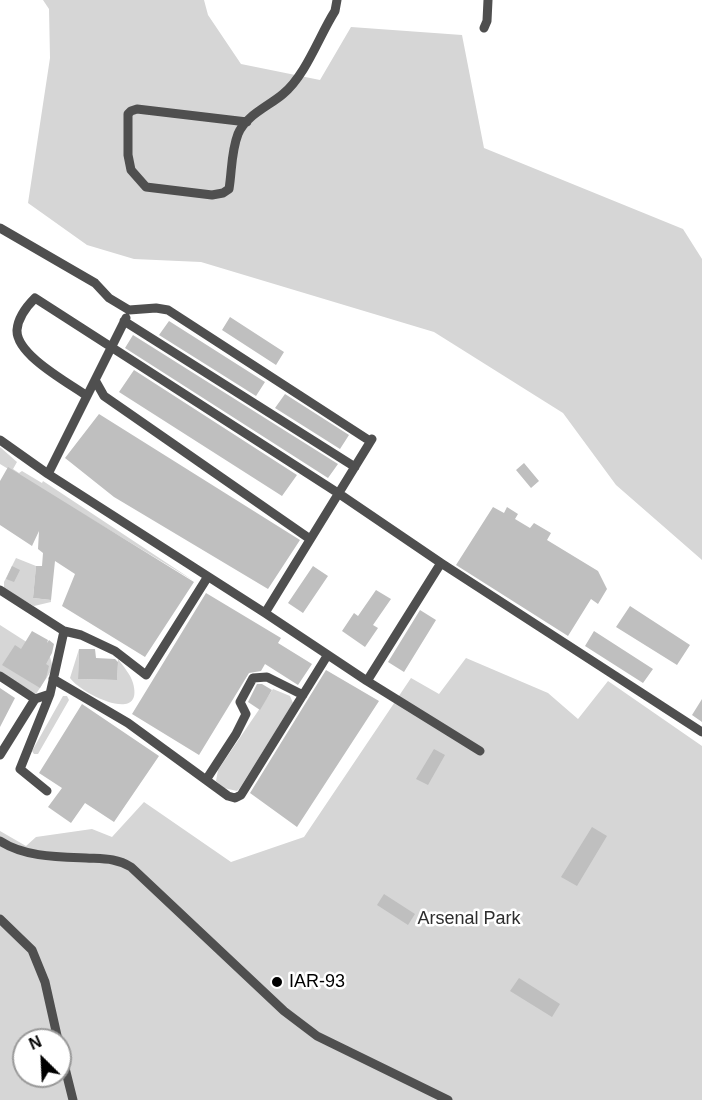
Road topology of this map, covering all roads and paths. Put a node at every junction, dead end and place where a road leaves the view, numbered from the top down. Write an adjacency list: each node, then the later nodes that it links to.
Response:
1 (337, 0): 4 (street)
2 (488, 0): 3 (street)
3 (484, 28)
4 (247, 122): 4 (street)
5 (0, 228): 6 (street)
6 (129, 310): 7 (street); 12 (street)
7 (124, 321): 8 (street); 12 (street)
8 (111, 347): 9 (street); 10 (street); 14 (street)
9 (95, 380): 10 (street); 15 (street)
10 (87, 396): 13 (street)
11 (0, 440): 13 (street)
12 (355, 467): 14 (street)
13 (48, 474): 17 (street)
14 (339, 493): 15 (street); 16 (street)
15 (310, 539): 19 (street)
16 (441, 563): 24 (street); 28 (street)
17 (207, 578): 19 (street); 20 (street)
18 (0, 591): 20 (street)
19 (264, 613): 21 (street)
20 (64, 631): 23 (street)
21 (327, 656): 24 (street); 26 (street)
22 (0, 676): 27 (street)
23 (53, 680): 25 (street); 31 (street)
24 (366, 681): 29 (street)
25 (50, 694): 27 (street); 32 (street)
26 (303, 695): 31 (street); 31 (street)
27 (35, 699): 30 (street)
28 (702, 732)
29 (480, 751)
30 (0, 755)
31 (206, 780)
32 (46, 790)
33 (0, 841): 36 (street)
34 (0, 919): 35 (street)
35 (55, 1028)
36 (448, 1100)

